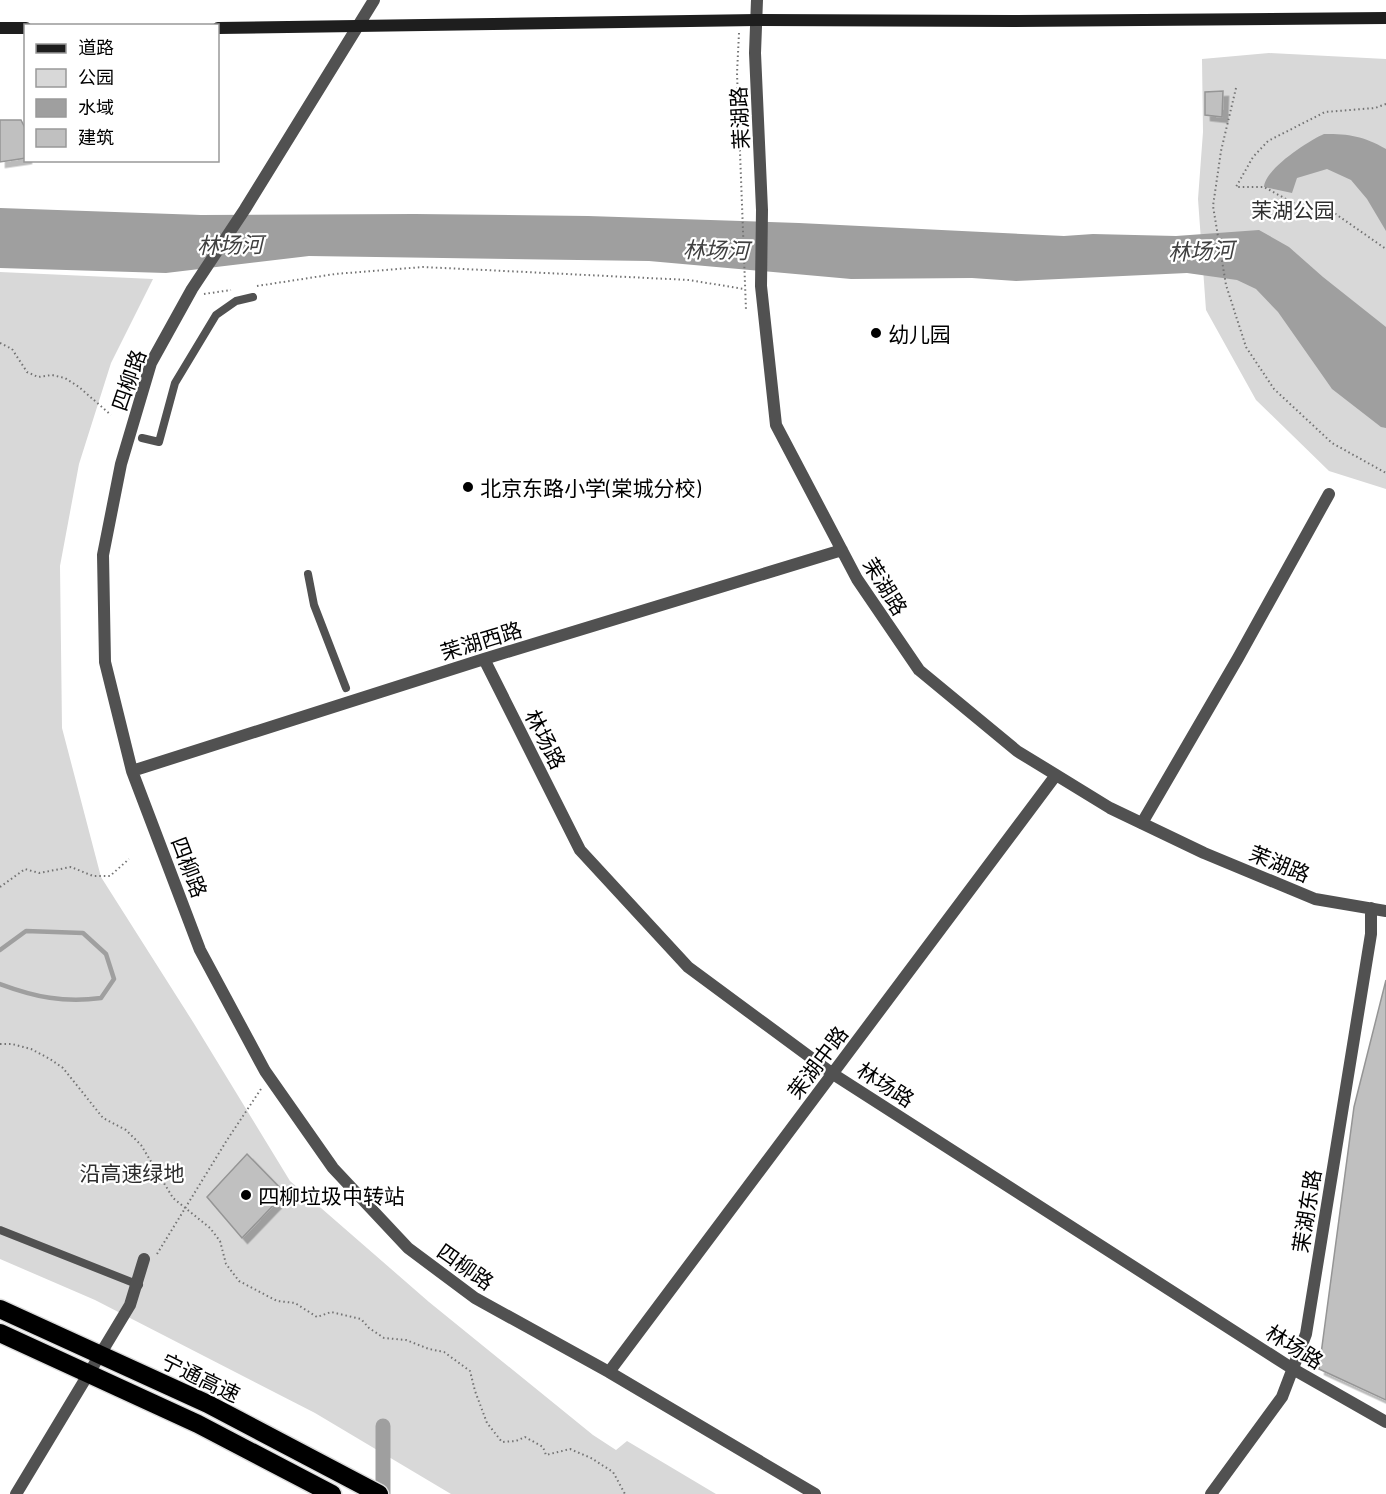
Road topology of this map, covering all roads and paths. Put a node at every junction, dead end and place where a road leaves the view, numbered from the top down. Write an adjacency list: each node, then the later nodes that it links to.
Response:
1 (375, 0): 5 (street, 四柳路)
2 (757, 0): 4 (street, 茉湖路)
3 (1386, 18): 4 (main road)
4 (756, 20): 5 (main road); 23 (street, 茉湖路)
5 (357, 27): 8 (main road); 16 (street, 四柳路)
6 (0, 28): 7 (main road)
7 (24, 28)
8 (219, 28)
9 (739, 31): 13 (path)
10 (1236, 88): 21 (path)
11 (1386, 104): 12 (path)
12 (1386, 249)
13 (744, 289): 15 (path); 17 (path)
14 (231, 290): 16 (path)
15 (252, 292): 20 (lane)
16 (190, 293): 27 (street, 四柳路)
17 (746, 310)
18 (0, 344): 19 (path)
19 (111, 415)
20 (142, 438)
21 (1386, 473)
22 (1329, 494): 29 (street)
23 (842, 550): 25 (street, 茉湖西路); 28 (street, 茉湖路)
24 (309, 574): 26 (lane)
25 (484, 659): 27 (street, 茉湖西路); 35 (street, 林场路)
26 (346, 688)
27 (132, 771): 36 (street, 四柳路)
28 (1056, 775): 29 (street, 茉湖路); 35 (street, 茉湖中路)
29 (1142, 824): 32 (street, 茉湖路)
30 (129, 859): 31 (path)
31 (0, 887)
32 (1371, 908): 33 (street, 茉湖路); 43 (street, 茉湖东路)
33 (1386, 911)
34 (0, 1044): 50 (path)
35 (833, 1074): 43 (street, 林场路); 44 (street, 茉湖中路)
36 (270, 1078): 38 (path); 44 (street, 四柳路)
37 (0, 1230): 39 (lane)
38 (150, 1258): 42 (street)
39 (139, 1285)
40 (0, 1309): 42 (highway, 宁通高速)
41 (0, 1333): 45 (highway, 宁通高速)
42 (100, 1355): 45 (street); 49 (highway, 宁通高速)
43 (1293, 1369): 46 (street, 林场路); 52 (street, 茉湖东路)
44 (609, 1372): 51 (street, 四柳路)
45 (88, 1373): 47 (street); 48 (highway, 宁通高速)
46 (1386, 1422)
47 (16, 1494)
48 (332, 1494)
49 (379, 1494)
50 (625, 1494)
51 (815, 1494)
52 (1211, 1494)

